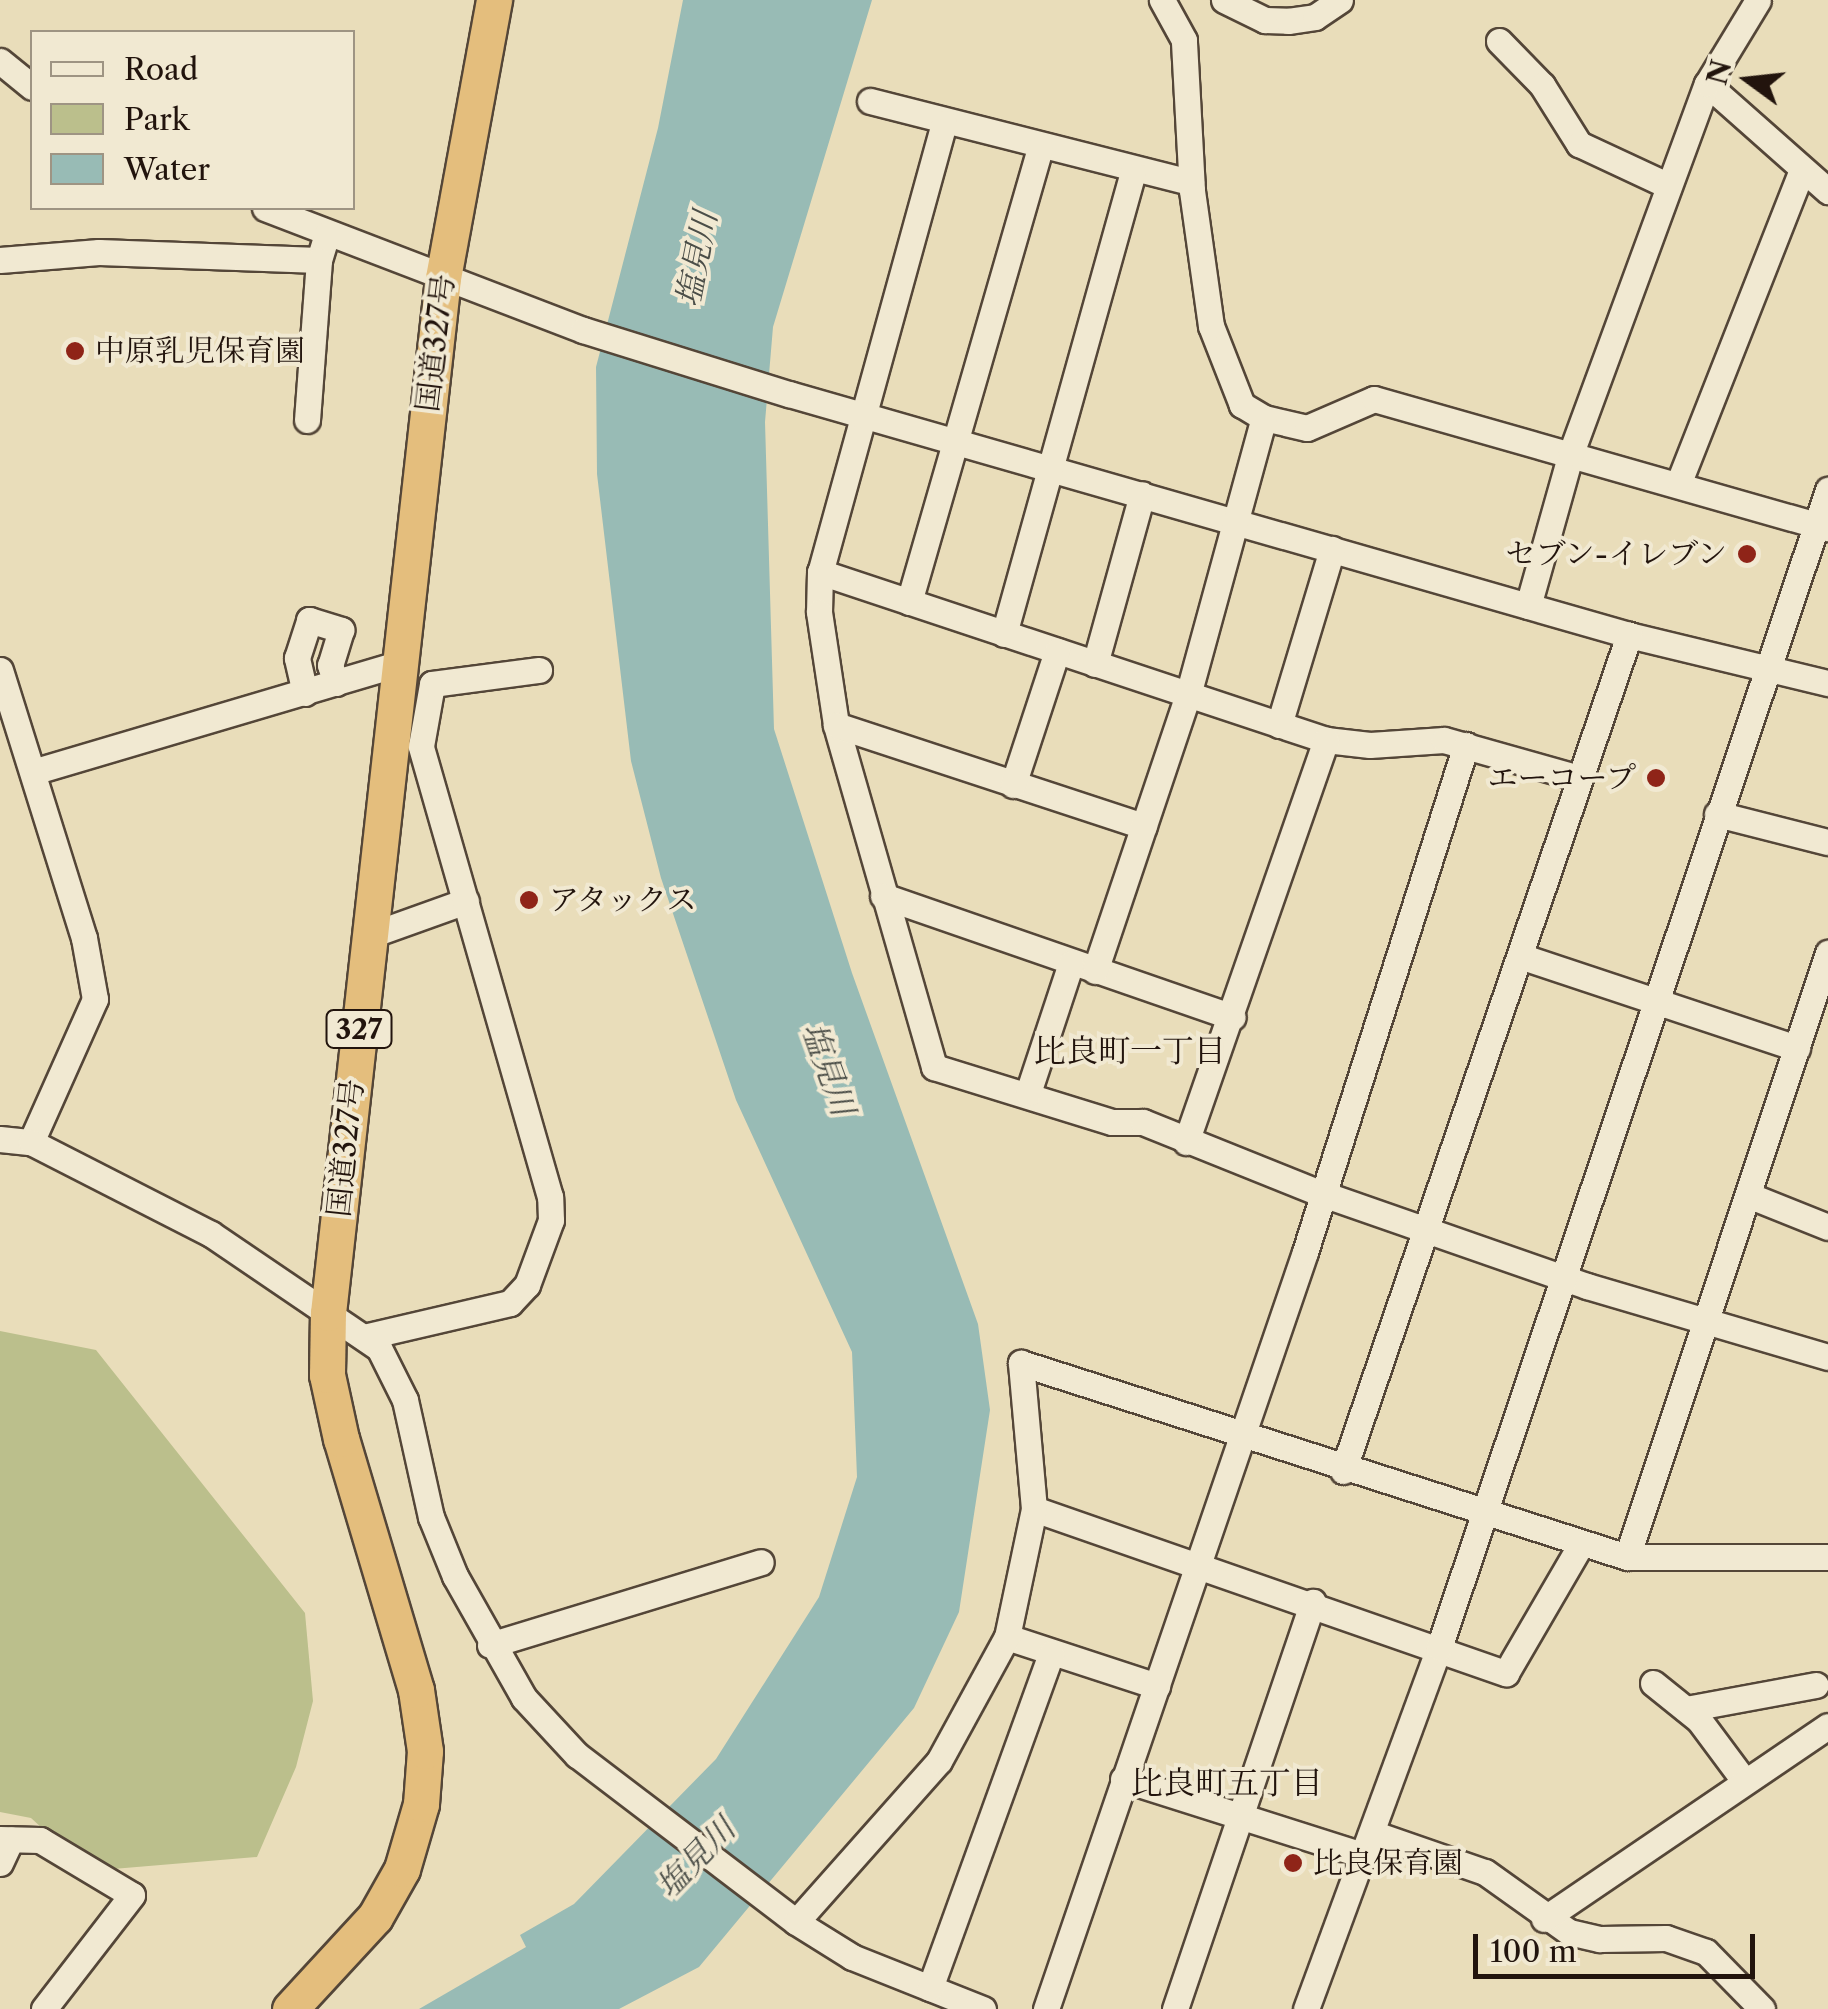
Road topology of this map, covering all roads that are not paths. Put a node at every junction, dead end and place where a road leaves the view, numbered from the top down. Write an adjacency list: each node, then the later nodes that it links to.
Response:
1 (494, 0): 22 (highway, 国道327号 / 327)
2 (1162, 0): 15 (street)
3 (1224, 0): 4 (street)
4 (1340, 0)
5 (1758, 0): 8 (street)
6 (1499, 42): 16 (street)
7 (0, 62): 9 (street)
8 (1708, 84): 13 (street); 16 (street)
9 (30, 85)
10 (870, 101): 11 (street)
11 (944, 123): 12 (street); 23 (street)
12 (1040, 148): 14 (street); 26 (street)
13 (1802, 170): 17 (street); 29 (street)
14 (1133, 172): 15 (street); 28 (street)
15 (1191, 182): 24 (street)
16 (1669, 186): 27 (street)
17 (1828, 191)
18 (270, 210): 19 (street)
19 (327, 232): 21 (street); 22 (street)
20 (0, 260): 21 (street)
21 (319, 260): 25 (street)
22 (443, 278): 23 (street); 41 (highway, 国道327号 / 327)
23 (863, 412): 26 (street); 35 (street)
24 (1264, 418): 27 (street); 32 (street)
25 (307, 420)
26 (956, 440): 28 (street); 36 (street)
27 (1572, 454): 29 (street); 37 (street)
28 (1050, 468): 31 (street); 38 (street)
29 (1679, 482): 33 (street)
30 (1828, 490): 33 (street)
31 (1142, 494): 32 (street); 42 (street)
32 (1238, 522): 34 (street); 49 (street)
33 (1821, 526): 43 (street)
34 (1332, 549): 37 (street); 51 (street)
35 (820, 572): 36 (street); 50 (street)
36 (909, 602): 38 (street)
37 (1528, 606): 39 (street)
38 (1004, 634): 40 (street)
39 (1629, 635): 43 (street); 55 (street)
40 (1057, 652): 42 (street); 56 (street)
41 (398, 664): 46 (street); 62 (highway, 国道327号 / 327)
42 (1095, 664): 49 (street)
43 (1764, 668): 47 (street); 57 (street)
44 (0, 670): 54 (street)
45 (539, 670): 61 (street)
46 (336, 682): 48 (street); 48 (street)
47 (1828, 683)
48 (304, 692): 54 (street)
49 (1188, 695): 51 (street); 58 (street)
50 (836, 725): 56 (street); 60 (street)
51 (1279, 725): 52 (street)
52 (1326, 740): 53 (street); 67 (street)
53 (1466, 746): 55 (street); 73 (street)
54 (36, 772): 71 (street)
55 (1579, 778): 64 (street)
56 (1013, 785): 58 (street)
57 (1718, 814): 59 (street); 66 (street)
58 (1144, 826): 65 (street)
59 (1828, 842)
60 (883, 896): 65 (street); 69 (street)
61 (466, 901): 62 (street); 80 (street)
62 (368, 936): 78 (highway, 国道327号 / 327)
63 (1828, 953): 68 (street)
64 (1520, 956): 66 (street); 76 (street)
65 (1083, 967): 67 (street); 69 (street)
66 (1652, 1001): 68 (street); 77 (street)
67 (1233, 1017): 72 (street)
68 (1797, 1048): 74 (street)
69 (1028, 1093): 72 (street)
70 (0, 1138): 71 (street)
71 (32, 1142): 78 (street)
72 (1186, 1142): 73 (street)
73 (1320, 1193): 76 (street); 82 (street)
74 (1748, 1195): 75 (street); 79 (street)
75 (1828, 1227)
76 (1428, 1229): 77 (street); 83 (street)
77 (1563, 1276): 79 (street); 85 (street)
78 (328, 1314): 80 (street); 111 (highway, 国道327号 / 327)
79 (1706, 1326): 81 (street); 88 (street)
80 (364, 1338): 93 (street)
81 (1828, 1357)
82 (1239, 1435): 83 (street); 84 (street); 90 (street)
83 (1343, 1471): 85 (street)
84 (1034, 1509): 90 (street); 92 (street)
85 (1482, 1516): 86 (street); 94 (street)
86 (1581, 1544): 88 (street); 94 (street)
87 (1828, 1557): 88 (street)
88 (1627, 1558)
89 (761, 1562): 93 (street)
90 (1198, 1562): 91 (street); 98 (street)
91 (1313, 1602): 94 (street); 103 (street)
92 (1007, 1637): 95 (street); 108 (street)
93 (490, 1645): 108 (street)
94 (1439, 1648): 105 (street)
95 (1050, 1653): 98 (street); 109 (street)
96 (1653, 1683): 99 (street)
97 (1816, 1685): 99 (street)
98 (1157, 1686): 101 (street)
99 (1686, 1709): 102 (street)
100 (1828, 1726): 102 (street)
101 (1123, 1779): 103 (street); 113 (street)
102 (1745, 1782): 107 (street)
103 (1240, 1818): 105 (street); 114 (street)
104 (6, 1839): 106 (street); 110 (street)
105 (1370, 1845): 107 (street); 115 (street)
106 (0, 1864)
107 (1544, 1919): 116 (street)
108 (796, 1922): 109 (street)
109 (930, 1988): 112 (street)
110 (44, 2009)
111 (290, 2009)
112 (983, 2009)
113 (1046, 2009)
114 (1175, 2009)
115 (1306, 2009)
116 (1762, 2009)

